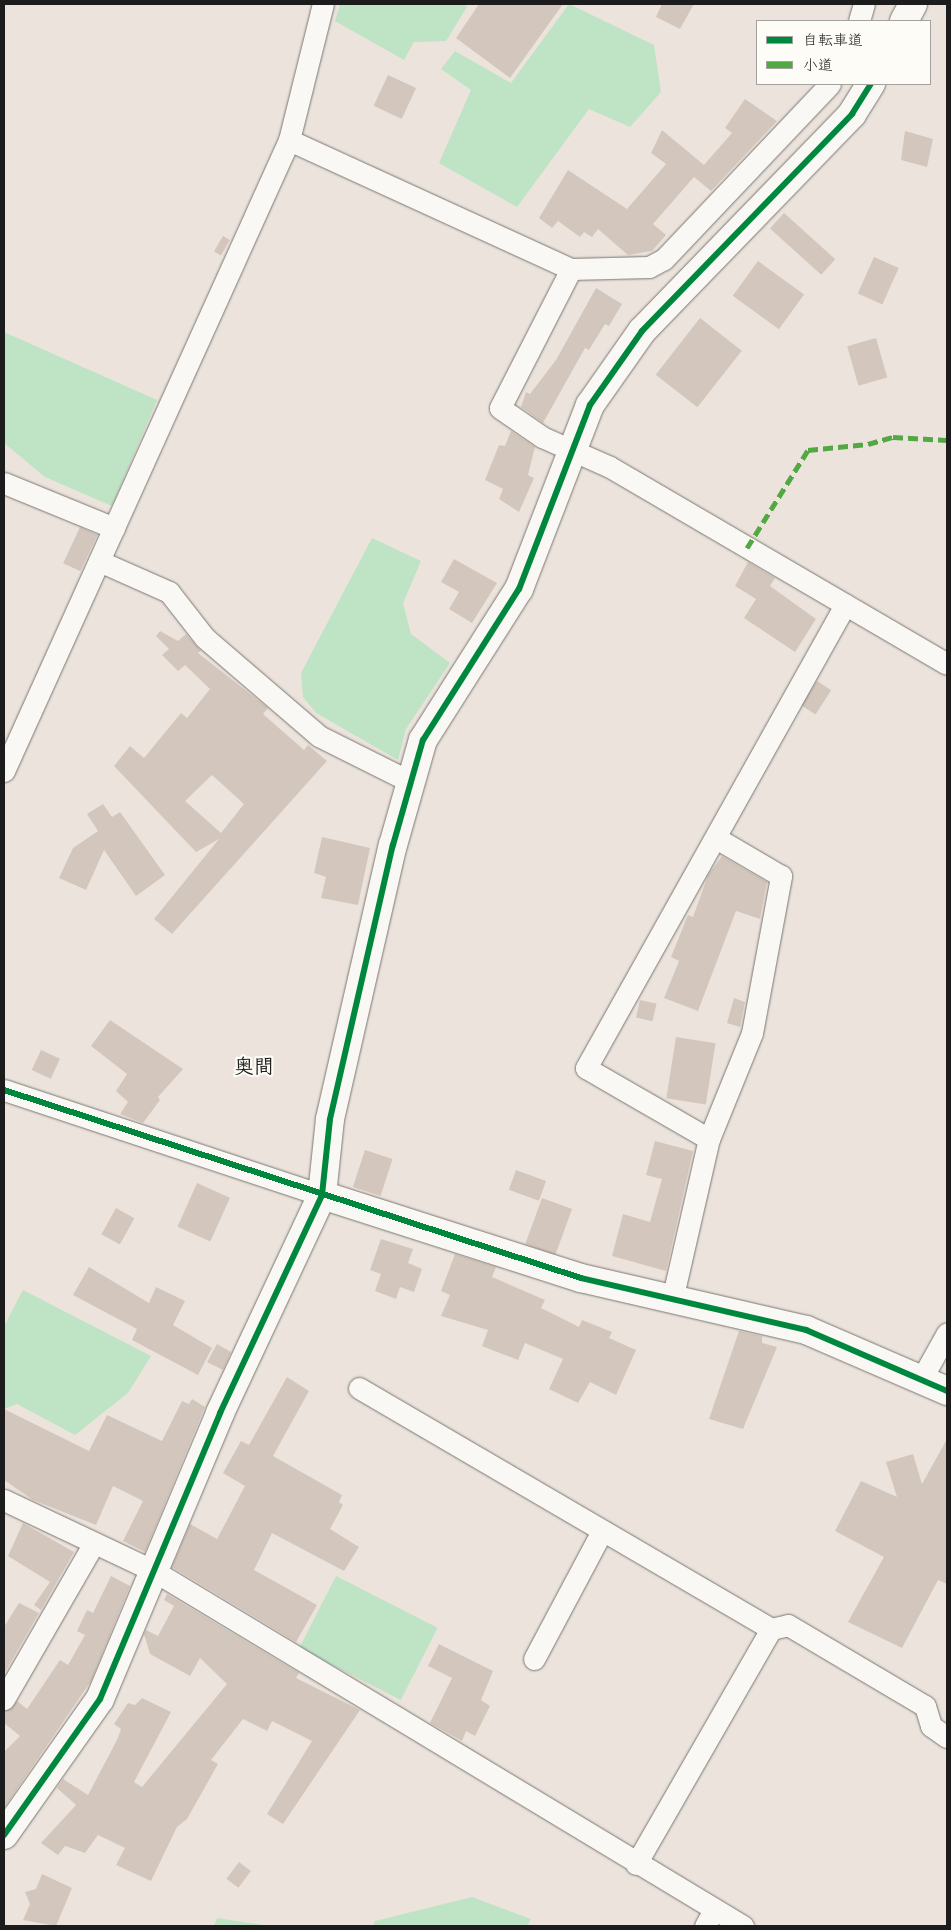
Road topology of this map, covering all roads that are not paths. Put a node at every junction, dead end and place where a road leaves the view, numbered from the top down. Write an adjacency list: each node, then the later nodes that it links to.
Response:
1 (323, 4): 8 (street)
2 (864, 4): 4 (street)
3 (913, 4): 5 (street)
4 (859, 20)
5 (905, 20)
6 (829, 85): 9 (street)
7 (863, 86): 10 (street)
8 (289, 140): 9 (street); 12 (street)
9 (571, 269): 10 (street)
10 (574, 452): 14 (street); 17 (street)
11 (4, 482): 12 (street)
12 (114, 528): 13 (street)
13 (99, 561): 16 (street); 17 (street)
14 (845, 606): 15 (street); 18 (street)
15 (947, 664)
16 (4, 771)
17 (409, 781): 21 (street)
18 (716, 838): 20 (street); 20 (street)
19 (4, 1090): 21 (street)
20 (709, 1139): 22 (street)
21 (322, 1195): 22 (street); 30 (street)
22 (672, 1300): 24 (street)
23 (947, 1333): 24 (street)
24 (922, 1378): 26 (street)
25 (359, 1388): 28 (street)
26 (947, 1391)
27 (4, 1500): 29 (street)
28 (602, 1533): 31 (street); 32 (street)
29 (94, 1542): 30 (street); 33 (street)
30 (154, 1571): 35 (street); 36 (street)
31 (771, 1629): 34 (street); 36 (street)
32 (534, 1659)
33 (4, 1699)
34 (947, 1737)
35 (4, 1835)
36 (636, 1864): 37 (street)
37 (710, 1918): 38 (street)
38 (743, 1926)

